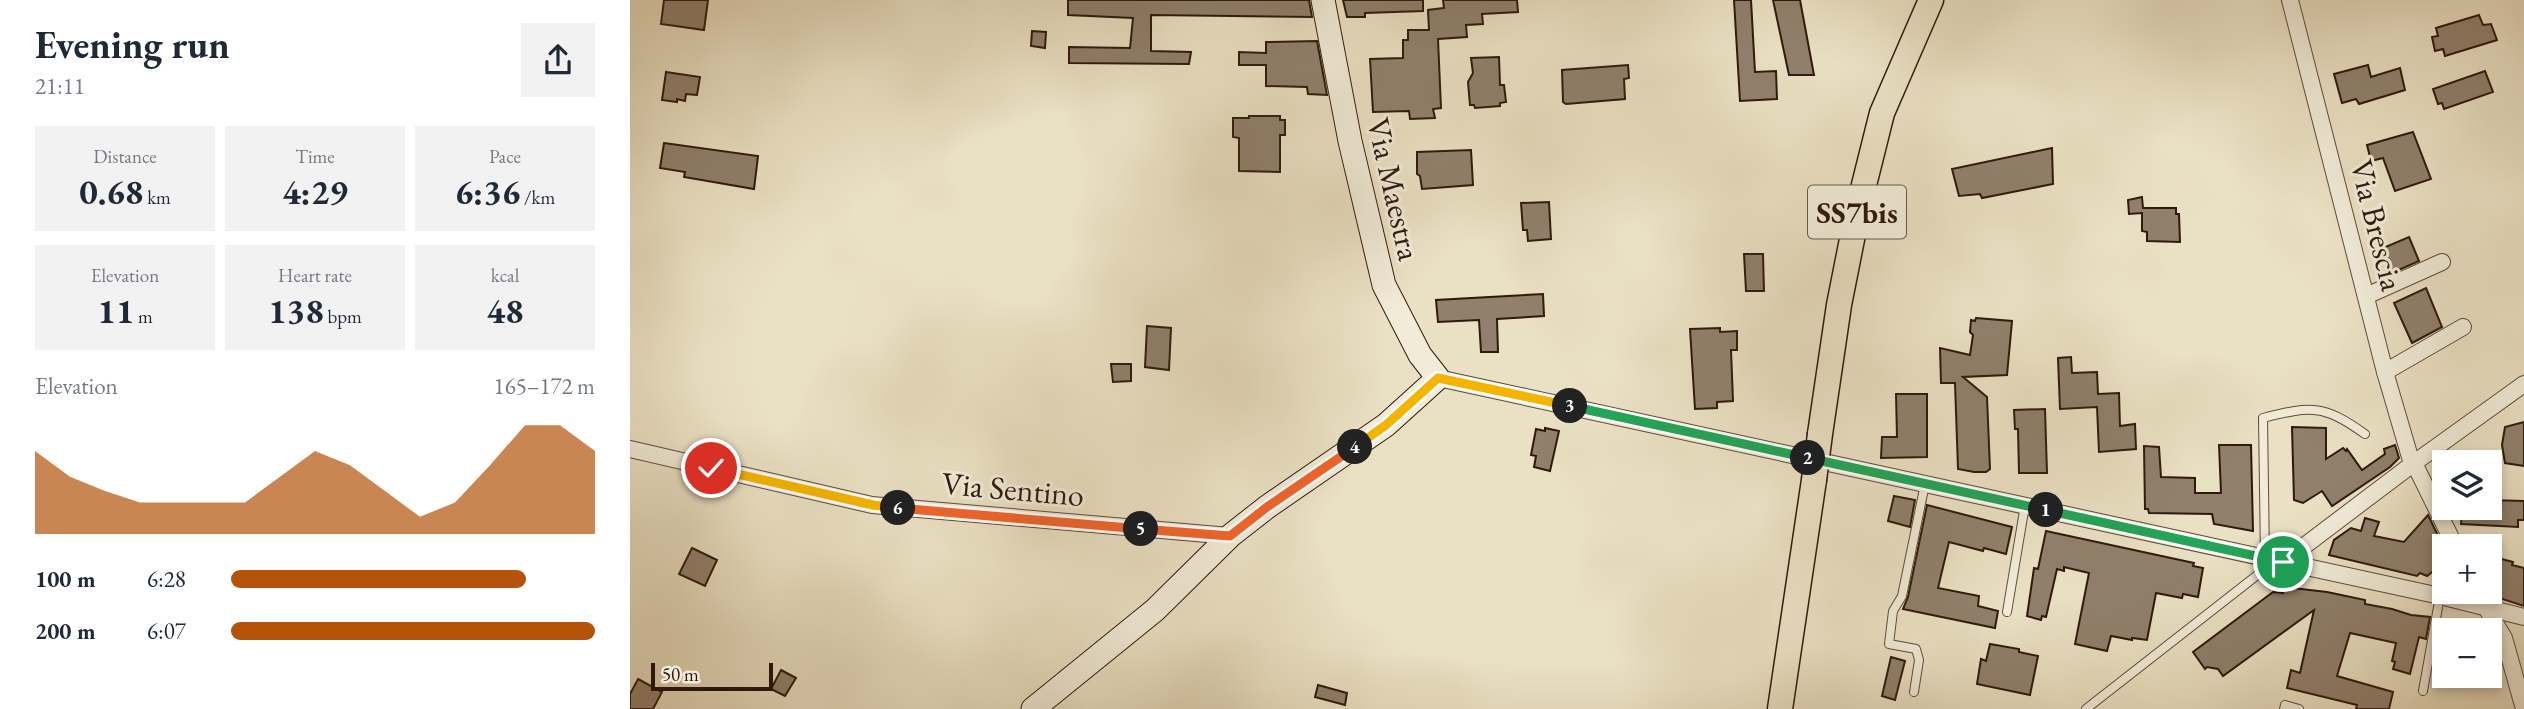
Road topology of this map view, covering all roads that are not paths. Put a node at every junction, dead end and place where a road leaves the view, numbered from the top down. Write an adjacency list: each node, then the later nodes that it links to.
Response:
1 (1323, 0): 8 (street, Via Maestra)
2 (1931, 0): 27 (main road, SS7bis, bridge)
3 (2290, 0): 5 (street, Via Brescia)
4 (2442, 262): 5 (street)
5 (2366, 296): 7 (street, Via Brescia)
6 (2463, 327): 7 (street)
7 (2385, 372): 12 (street, Via Brescia)
8 (1438, 378): 13 (street); 16 (street)
9 (2524, 384): 12 (street)
10 (2365, 434): 17 (lane)
11 (630, 449): 16 (street, Via Sentino)
12 (2413, 463): 15 (street, Via Brescia); 17 (street)
13 (1925, 484): 14 (street); 25 (lane)
14 (2025, 505): 17 (street); 22 (lane)
15 (2449, 534)
16 (1230, 536): 26 (street)
17 (2275, 560): 18 (street); 28 (lane)
18 (2432, 594)
19 (2439, 604): 24 (lane)
20 (2481, 604): 21 (street)
21 (2485, 606): 23 (street); 31 (street)
22 (2007, 612)
23 (2524, 617)
24 (2423, 691)
25 (1914, 692)
26 (1033, 709)
27 (1780, 709)
28 (2086, 709)
29 (2284, 709): 30 (lane)
30 (2299, 709)
31 (2524, 709)

